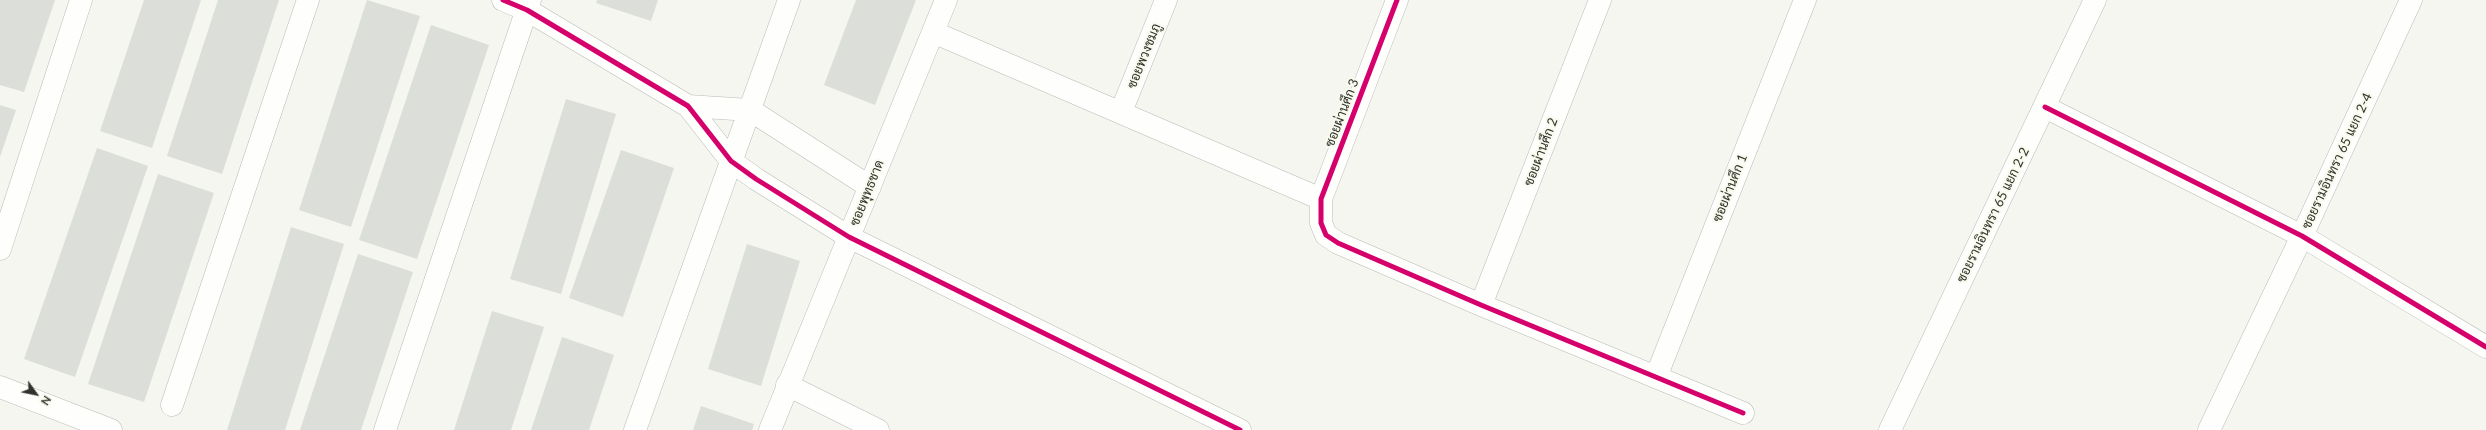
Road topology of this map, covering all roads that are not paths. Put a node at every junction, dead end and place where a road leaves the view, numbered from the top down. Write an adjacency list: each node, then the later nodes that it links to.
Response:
1 (81, 0): 23 (street)
2 (308, 0): 29 (street)
3 (503, 0): 12 (street)
4 (789, 0): 16 (street)
5 (946, 0): 13 (street, ซอยพุทธชาด)
6 (1166, 0): 17 (street, ซอยพวงชมภู)
7 (1398, 0): 20 (street, ซอยผ่านศึก 3)
8 (1600, 0): 24 (street, ซอยผ่านศึก 2)
9 (1805, 0): 26 (street, ซอยผ่านศึก 1)
10 (2094, 0): 15 (street, ซอยรามอินทรา 65 แยก 2-2)
11 (2411, 0): 21 (street, ซอยรามอินทรา 65 แยก 2-4)
12 (528, 5): 14 (street); 32 (street)
13 (933, 32): 17 (street); 19 (street, ซอยพุทธชาด)
14 (688, 106): 16 (street); 18 (street)
15 (2046, 106): 21 (street); 37 (street, ซอยรามอินทรา 65 แยก 2-2)
16 (750, 110): 18 (street); 19 (street)
17 (1121, 112): 20 (street)
18 (731, 161): 22 (street); 33 (street)
19 (870, 187): 22 (street, ซอยพุทธชาด)
20 (1321, 199): 24 (street, ซอยผ่านศึก 3)
21 (2302, 236): 25 (street); 38 (street, ซอยรามอินทรา 65 แยก 2-4)
22 (849, 238): 27 (street, ซอยพุทธชาด); 36 (street)
23 (0, 249)
24 (1481, 305): 26 (street)
25 (2486, 347)
26 (1656, 377): 30 (street)
27 (787, 385): 34 (street, ซอยพุทธชาด); 35 (street)
28 (2, 394): 31 (street)
29 (172, 405)
30 (1743, 412)
31 (111, 430)
32 (385, 430)
33 (635, 430)
34 (770, 430)
35 (878, 430)
36 (1240, 430)
37 (1890, 430)
38 (2209, 430)

